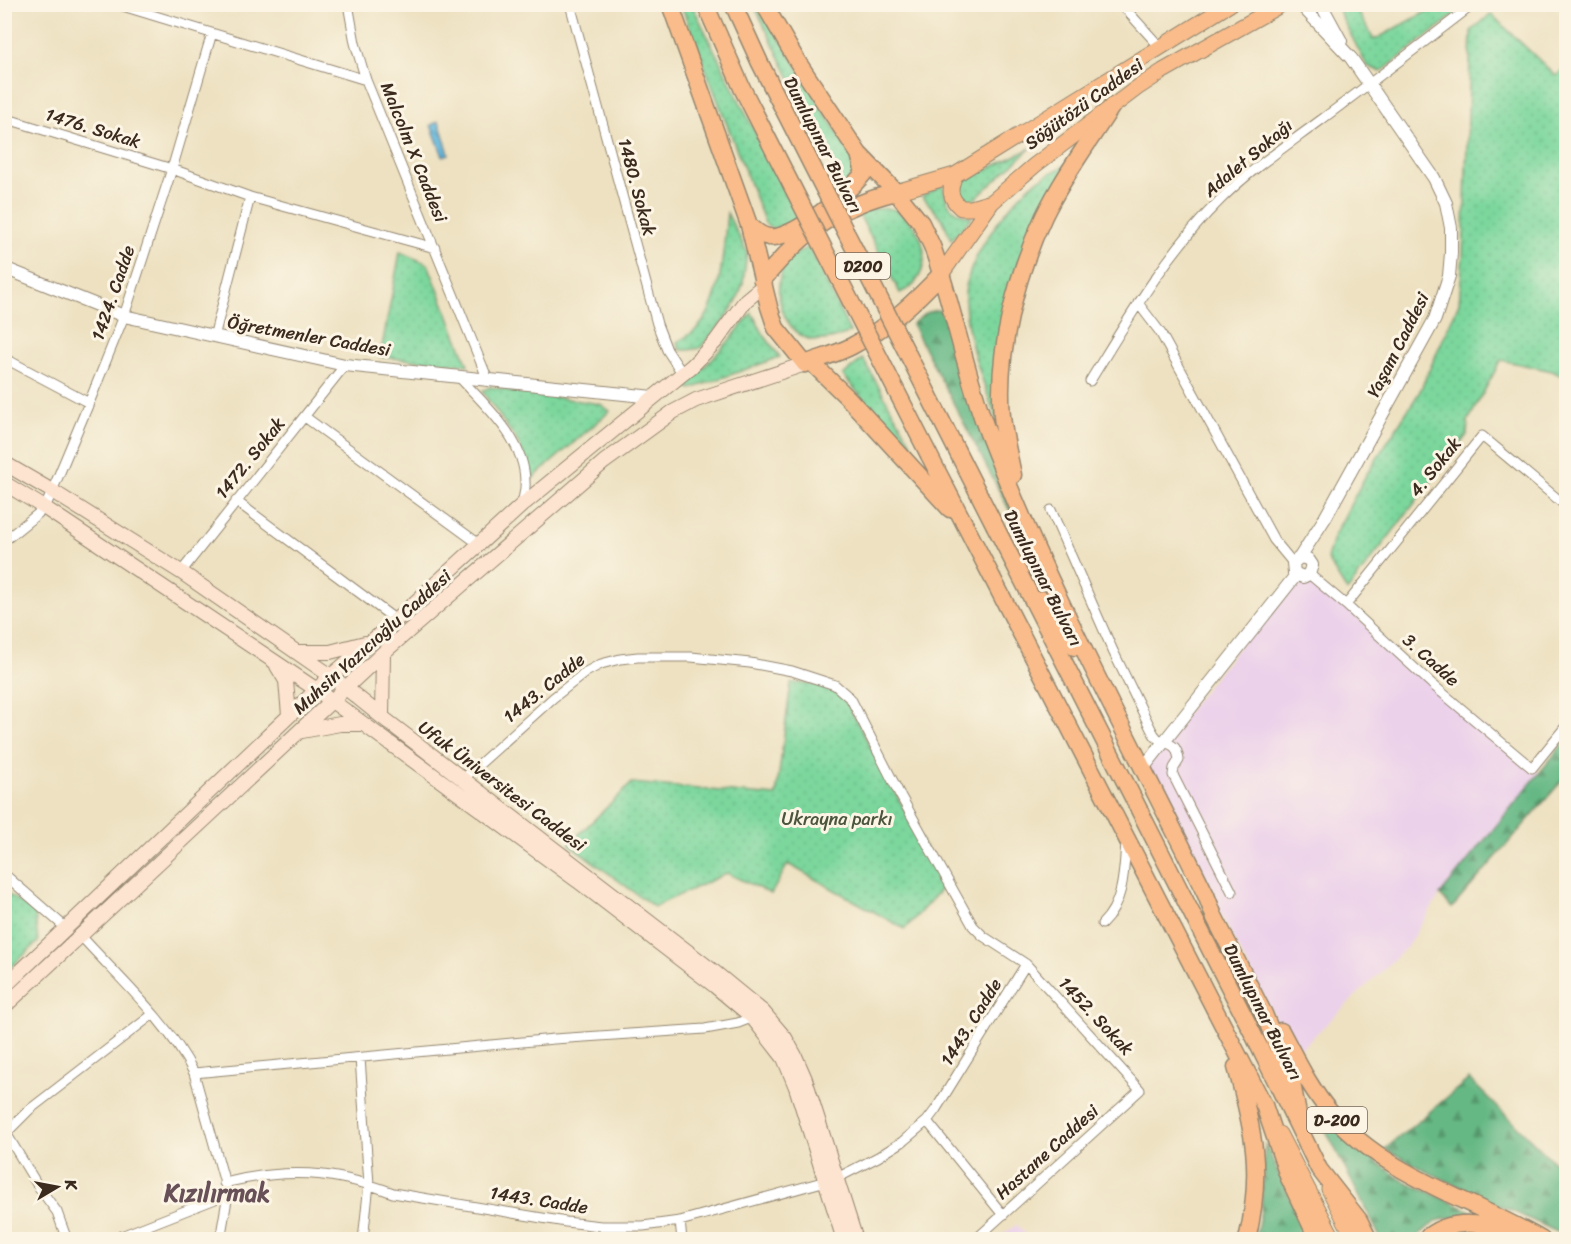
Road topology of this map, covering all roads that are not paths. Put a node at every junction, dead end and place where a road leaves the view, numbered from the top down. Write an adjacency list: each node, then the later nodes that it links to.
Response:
1 (116, 4): 14 (street, Malcolm X Caddesi)
2 (348, 4): 17 (street)
3 (570, 4): 38 (street, 1480. Sokak)
4 (670, 4): 27 (highway)
5 (705, 4): 55 (highway, bridge)
6 (734, 4): 54 (highway, Dumlupınar Bulvarı / D200, bridge)
7 (764, 4): 21 (highway, Dumlupınar Bulvarı)
8 (1121, 4): 15 (street)
9 (1230, 4): 15 (main road, Söğütözü Caddesi)
10 (1282, 4): 19 (main road, Söğütözü Caddesi)
11 (1300, 4): 16 (street, Yaşam Caddesi)
12 (1321, 4): 16 (street, Yaşam Caddesi)
13 (1474, 4): 18 (street, Adalet Sokağı)
14 (212, 33): 17 (street, Malcolm X Caddesi); 22 (street, 1424. Cadde)
15 (1160, 47): 23 (main road, Söğütözü Caddesi)
16 (1351, 58): 18 (street, Yaşam Caddesi)
17 (366, 80): 28 (street, Malcolm X Caddesi)
18 (1370, 83): 32 (street, Adalet Sokağı); 58 (street, Yaşam Caddesi)
19 (1112, 106): 26 (main road, Söğütözü Caddesi); 52 (highway)
20 (4, 118): 22 (street, 1476. Sokak)
21 (859, 154): 24 (highway, Dumlupınar Bulvarı); 27 (highway)
22 (172, 169): 25 (street, 1476. Sokak); 33 (street, 1424. Cadde)
23 (955, 175): 24 (main road, Söğütözü Caddesi); 26 (main road)
24 (896, 192): 30 (highway, Dumlupınar Bulvarı); 31 (highway)
25 (250, 197): 28 (street, 1476. Sokak); 34 (street)
26 (992, 202): 30 (main road, Söğütözü Caddesi)
27 (749, 225): 31 (highway)
28 (435, 248): 40 (street, Malcolm X Caddesi)
29 (4, 268): 33 (street, Öğretmenler Caddesi)
30 (942, 273): 36 (highway); 52 (highway, Dumlupınar Bulvarı)
31 (763, 284): 36 (highway); 38 (main road, Muhsin Yazıcıoğlu Caddesi)
32 (1138, 303): 41 (street, Adalet Sokağı); 58 (street, 3. Cadde)
33 (124, 316): 34 (street, Öğretmenler Caddesi); 43 (street, 1424. Cadde)
34 (214, 337): 37 (street, Öğretmenler Caddesi)
35 (4, 358): 43 (street)
36 (808, 363): 55 (highway); 64 (main road, Muhsin Yazıcıoğlu Caddesi)
37 (345, 365): 39 (street, Öğretmenler Caddesi); 44 (street, 1472. Sokak)
38 (682, 374): 42 (main road, Muhsin Yazıcıoğlu Caddesi)
39 (460, 378): 40 (street, Öğretmenler Caddesi); 49 (street)
40 (488, 380): 42 (street, Öğretmenler Caddesi)
41 (1090, 381)
42 (653, 397): 49 (main road, Muhsin Yazıcıoğlu Caddesi)
43 (89, 403): 47 (street, 1424. Cadde)
44 (305, 417): 48 (street, 1472. Sokak); 57 (street)
45 (4, 463): 47 (main road, Ufuk Üniversitesi Caddesi)
46 (4, 483): 51 (main road, Ufuk Üniversitesi Caddesi)
47 (52, 491): 51 (street, 1424. Cadde); 59 (main road, Ufuk Üniversitesi Caddesi)
48 (236, 501): 59 (street, 1472. Sokak); 61 (street)
49 (522, 505): 57 (main road, Muhsin Yazıcıoğlu Caddesi)
50 (1566, 506): 60 (street, 4. Sokak)
51 (45, 508): 56 (street, 1424. Cadde); 65 (main road, Ufuk Üniversitesi Caddesi)
52 (1018, 508): 69 (highway)
53 (1052, 510): 76 (street)
54 (995, 526): 69 (highway); 99 (highway, Dumlupınar Bulvarı)
55 (966, 527): 80 (highway)
56 (4, 541)
57 (478, 544): 61 (main road, Muhsin Yazıcıoğlu Caddesi)
58 (1302, 566): 60 (street, 3. Cadde); 76 (street, Yaşam Caddesi)
59 (181, 572): 63 (main road, Ufuk Üniversitesi Caddesi)
60 (1346, 605): 74 (street, 3. Cadde)
61 (396, 620): 62 (main road, Muhsin Yazıcıoğlu Caddesi)
62 (370, 641): 63 (main road); 66 (main road, Muhsin Yazıcıoğlu Caddesi)
63 (296, 652): 66 (main road, Ufuk Üniversitesi Caddesi)
64 (383, 653): 67 (main road, Muhsin Yazıcıoğlu Caddesi); 72 (main road)
65 (273, 660): 68 (main road, Ufuk Üniversitesi Caddesi); 71 (main road)
66 (331, 676): 67 (main road, Ufuk Üniversitesi Caddesi); 68 (main road, Muhsin Yazıcıoğlu Caddesi)
67 (346, 688): 70 (main road, Muhsin Yazıcıoğlu Caddesi); 72 (main road, Ufuk Üniversitesi Caddesi)
68 (317, 690): 70 (main road, Ufuk Üniversitesi Caddesi); 71 (main road, Muhsin Yazıcıoğlu Caddesi)
69 (1107, 699): 77 (highway)
70 (333, 701): 73 (main road, Ufuk Üniversitesi Caddesi); 75 (main road, Muhsin Yazıcıoğlu Caddesi)
71 (289, 715): 85 (main road, Muhsin Yazıcıoğlu Caddesi)
72 (381, 717): 78 (main road, Ufuk Üniversitesi Caddesi)
73 (363, 724): 75 (main road); 79 (main road, Ufuk Üniversitesi Caddesi)
74 (1566, 726)
75 (300, 731): 86 (main road, Muhsin Yazıcıoğlu Caddesi)
76 (1165, 740): 77 (street, Yaşam Caddesi); 82 (street)
77 (1144, 767): 83 (highway)
78 (463, 779): 79 (main road); 87 (street, 1443. Cadde); 91 (main road, Ufuk Üniversitesi Caddesi)
79 (453, 789): 91 (main road, Ufuk Üniversitesi Caddesi)
80 (1126, 837): 84 (street); 92 (highway)
81 (4, 874): 85 (street)
82 (1232, 892)
83 (1214, 916): 99 (highway); 122 (highway, D-200)
84 (1102, 924)
85 (66, 928): 88 (main road, Muhsin Yazıcıoğlu Caddesi)
86 (81, 936): 89 (main road, Muhsin Yazıcıoğlu Caddesi); 90 (street)
87 (1026, 964): 95 (street, 1452. Sokak); 97 (street, 1443. Cadde)
88 (4, 987)
89 (4, 1007)
90 (152, 1015): 94 (street); 98 (street)
91 (758, 1015): 93 (street); 101 (main road, Ufuk Üniversitesi Caddesi)
92 (1226, 1031): 96 (highway); 115 (highway)
93 (360, 1058): 94 (street); 103 (street)
94 (194, 1073): 102 (street)
95 (1140, 1090): 105 (street, Hastane Caddesi)
96 (1264, 1105): 116 (highway); 117 (main road)
97 (927, 1121): 101 (street, 1443. Cadde); 105 (street)
98 (5, 1132): 107 (street)
99 (1302, 1135): 100 (highway, Dumlupınar Bulvarı)
100 (1319, 1169): 118 (main road); 119 (highway, Dumlupınar Bulvarı)
101 (831, 1179): 106 (street, 1443. Cadde); 112 (main road, Ufuk Üniversitesi Caddesi); 113 (main road, Ufuk Üniversitesi Caddesi)
102 (224, 1183): 103 (street, 1443. Cadde); 104 (street)
103 (369, 1184): 106 (street, 1443. Cadde); 110 (street)
104 (228, 1194): 108 (street); 109 (street)
105 (1003, 1215): 114 (street, Hastane Caddesi)
106 (680, 1221): 111 (street)
107 (67, 1239)
108 (111, 1239)
109 (220, 1239)
110 (363, 1239)
111 (682, 1239)
112 (844, 1239)
113 (856, 1239)
114 (975, 1239)
115 (1247, 1239)
116 (1318, 1239)
117 (1334, 1239)
118 (1355, 1239)
119 (1369, 1239)
120 (1424, 1239): 121 (highway)
121 (1513, 1239)
122 (1542, 1239)

